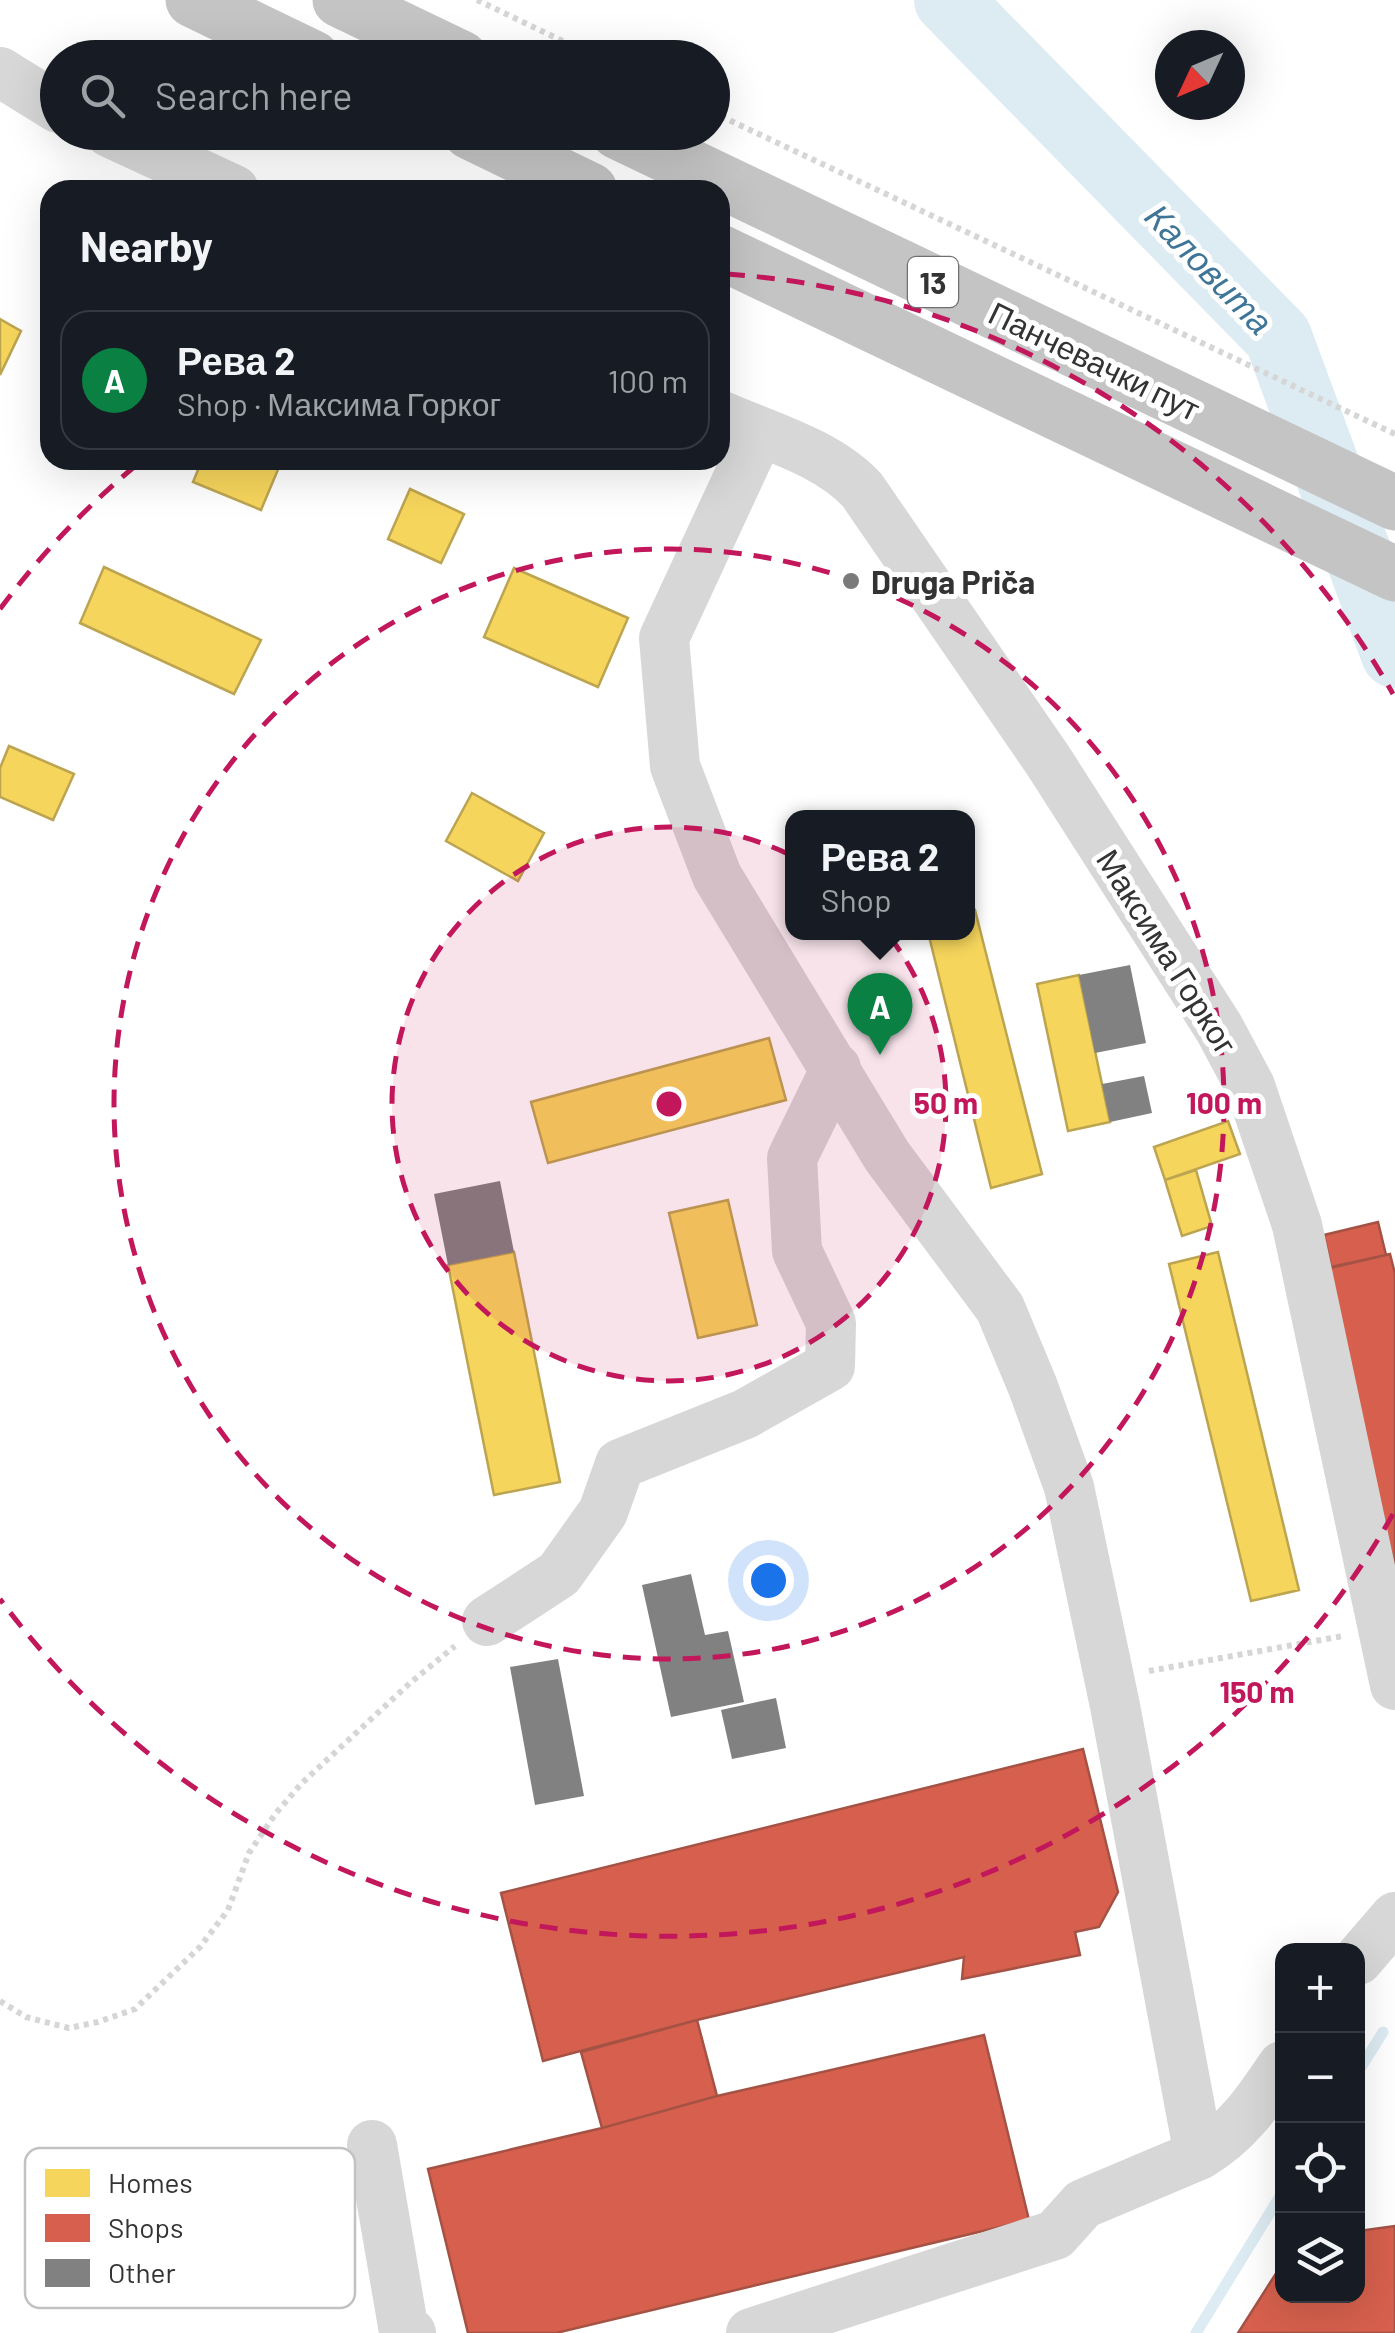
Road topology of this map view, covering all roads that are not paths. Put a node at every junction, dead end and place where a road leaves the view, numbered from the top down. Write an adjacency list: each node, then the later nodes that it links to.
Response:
1 (193, 0): 3 (highway)
2 (340, 0): 4 (highway)
3 (276, 40)
4 (423, 40)
5 (0, 72): 6 (street)
6 (40, 97)
7 (148, 150): 10 (street)
8 (507, 150): 11 (highway)
9 (656, 150): 12 (highway, Панчевачки пут / 13)
10 (213, 180)
11 (569, 180)
12 (719, 180)
13 (730, 185): 18 (highway, Панчевачки пут / 13)
14 (730, 257): 19 (highway, Панчевачки пут / 13)
15 (740, 424): 16 (street); 22 (street, Максима Горког)
16 (730, 452)
17 (724, 470): 20 (street)
18 (1395, 503)
19 (1395, 574)
20 (836, 1068): 21 (street); 27 (street)
21 (487, 1620)
22 (1395, 1685)
23 (1395, 1917): 24 (street)
24 (1365, 1952)
25 (1275, 2076): 27 (street)
26 (372, 2145): 28 (street)
27 (1199, 2155): 29 (street)
28 (411, 2333)
29 (751, 2333)

